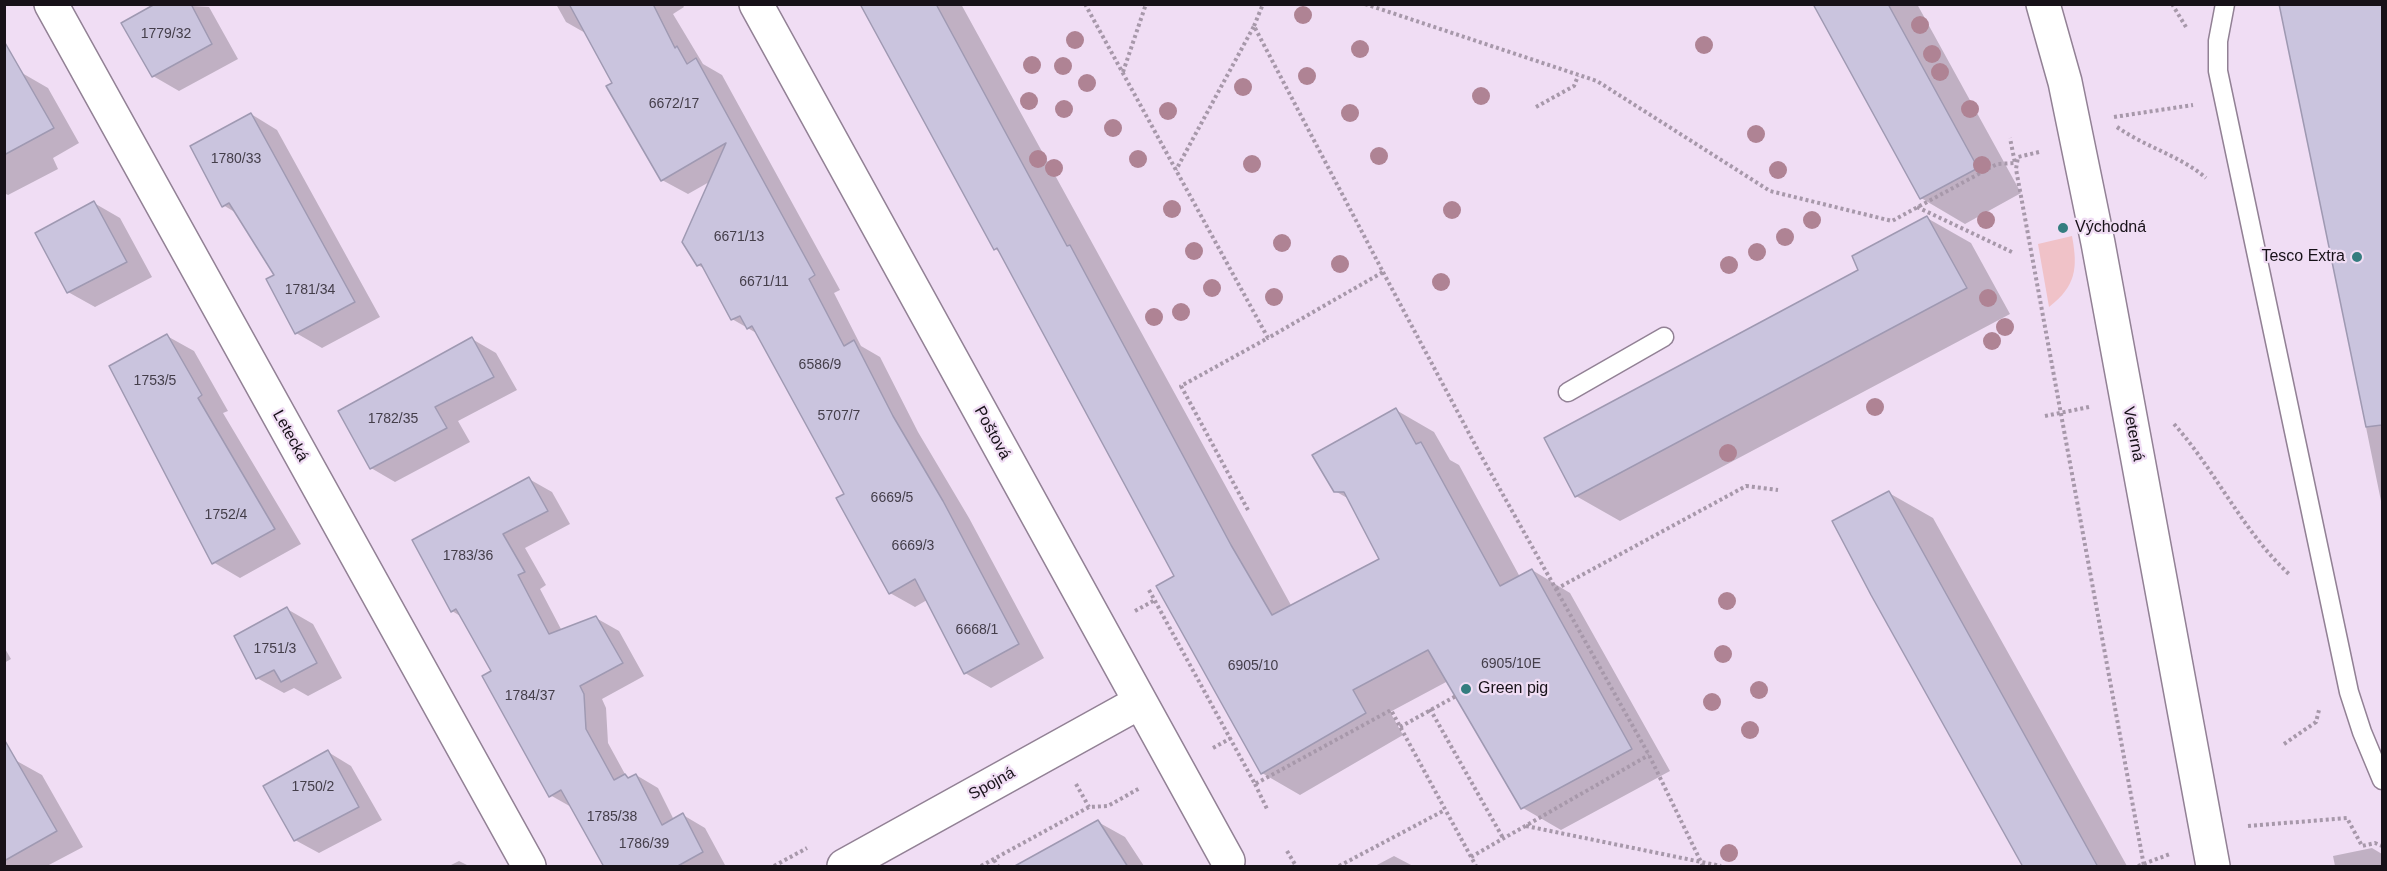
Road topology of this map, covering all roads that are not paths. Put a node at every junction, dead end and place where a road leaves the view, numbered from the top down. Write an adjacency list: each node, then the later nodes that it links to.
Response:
1 (51, 4): 11 (street, Letecká)
2 (756, 4): 7 (street, Poštová)
3 (2043, 4): 9 (street, Veterná)
4 (2225, 4): 8 (lane)
5 (1664, 337): 6 (lane)
6 (1568, 392)
7 (1140, 702): 10 (street, Poštová); 12 (street, Spojná)
8 (2382, 780)
9 (2210, 853)
10 (1228, 861)
11 (529, 867)
12 (844, 867)

